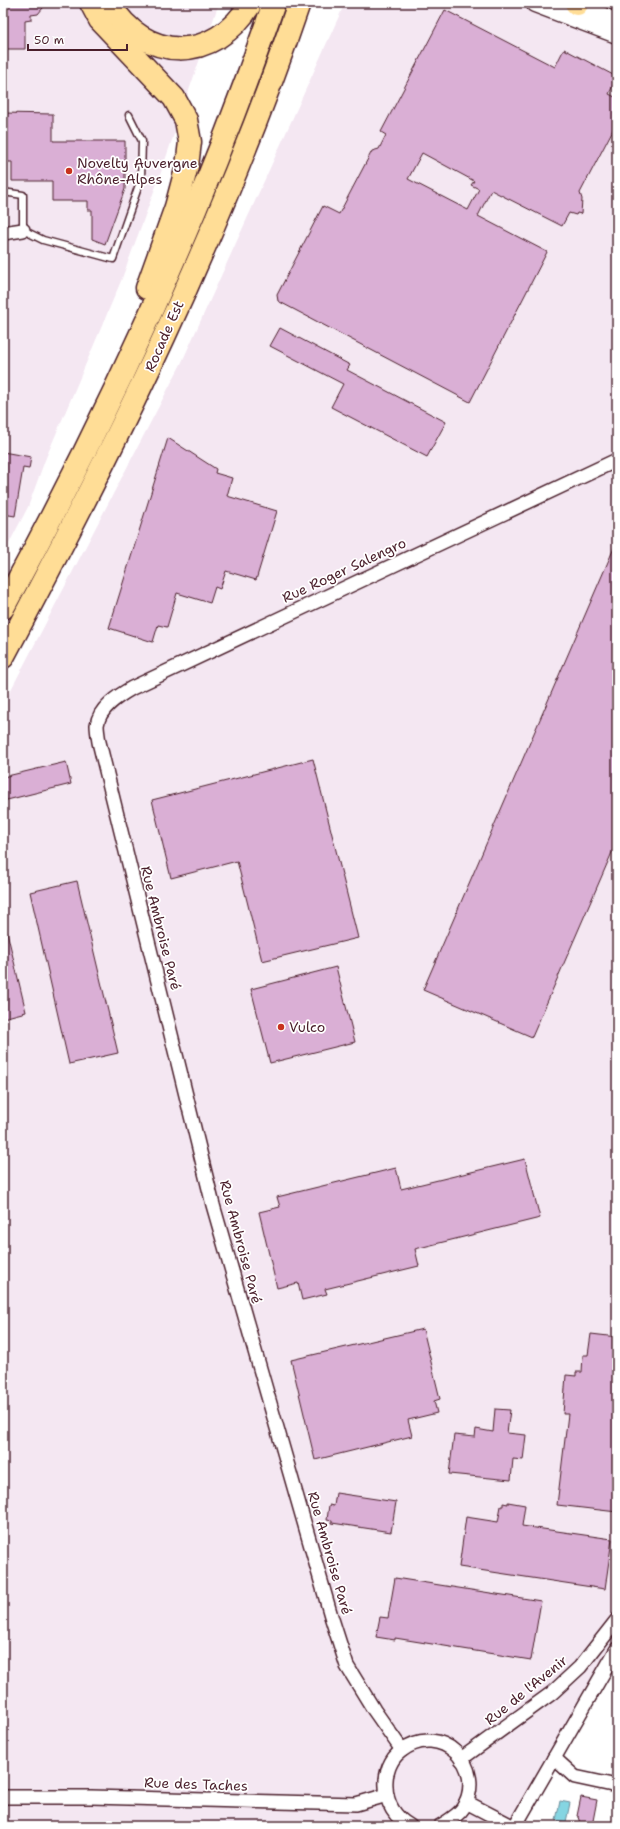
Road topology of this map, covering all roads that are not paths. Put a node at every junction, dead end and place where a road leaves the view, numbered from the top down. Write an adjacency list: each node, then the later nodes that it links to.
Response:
1 (91, 3): 16 (highway)
2 (109, 3): 3 (highway)
3 (250, 3)
4 (274, 3): 16 (highway, Rocade Est)
5 (299, 3): 12 (highway, Rocade Est)
6 (314, 3): 12 (highway)
7 (535, 3): 10 (street)
8 (576, 3): 9 (street)
9 (617, 24)
10 (617, 34)
11 (129, 115): 14 (lane)
12 (244, 149): 19 (highway, Rocade Est)
13 (3, 192): 14 (lane)
14 (23, 230): 15 (street)
15 (3, 233)
16 (93, 435): 18 (highway, Rocade Est)
17 (617, 460): 20 (street, Rue Roger Salengro)
18 (3, 608)
19 (3, 657)
20 (97, 724): 23 (street, Rue Ambroise Paré)
21 (617, 1620): 25 (street, Rue de l'Avenir)
22 (617, 1650): 24 (street)
23 (402, 1750): 25 (street); 27 (street)
24 (554, 1758): 26 (street); 32 (street)
25 (461, 1759): 29 (street)
26 (617, 1786)
27 (387, 1795): 28 (street, Rue des Taches); 30 (street)
28 (3, 1797)
29 (466, 1802): 31 (street); 32 (street)
30 (410, 1826)
31 (440, 1826)
32 (514, 1826)

